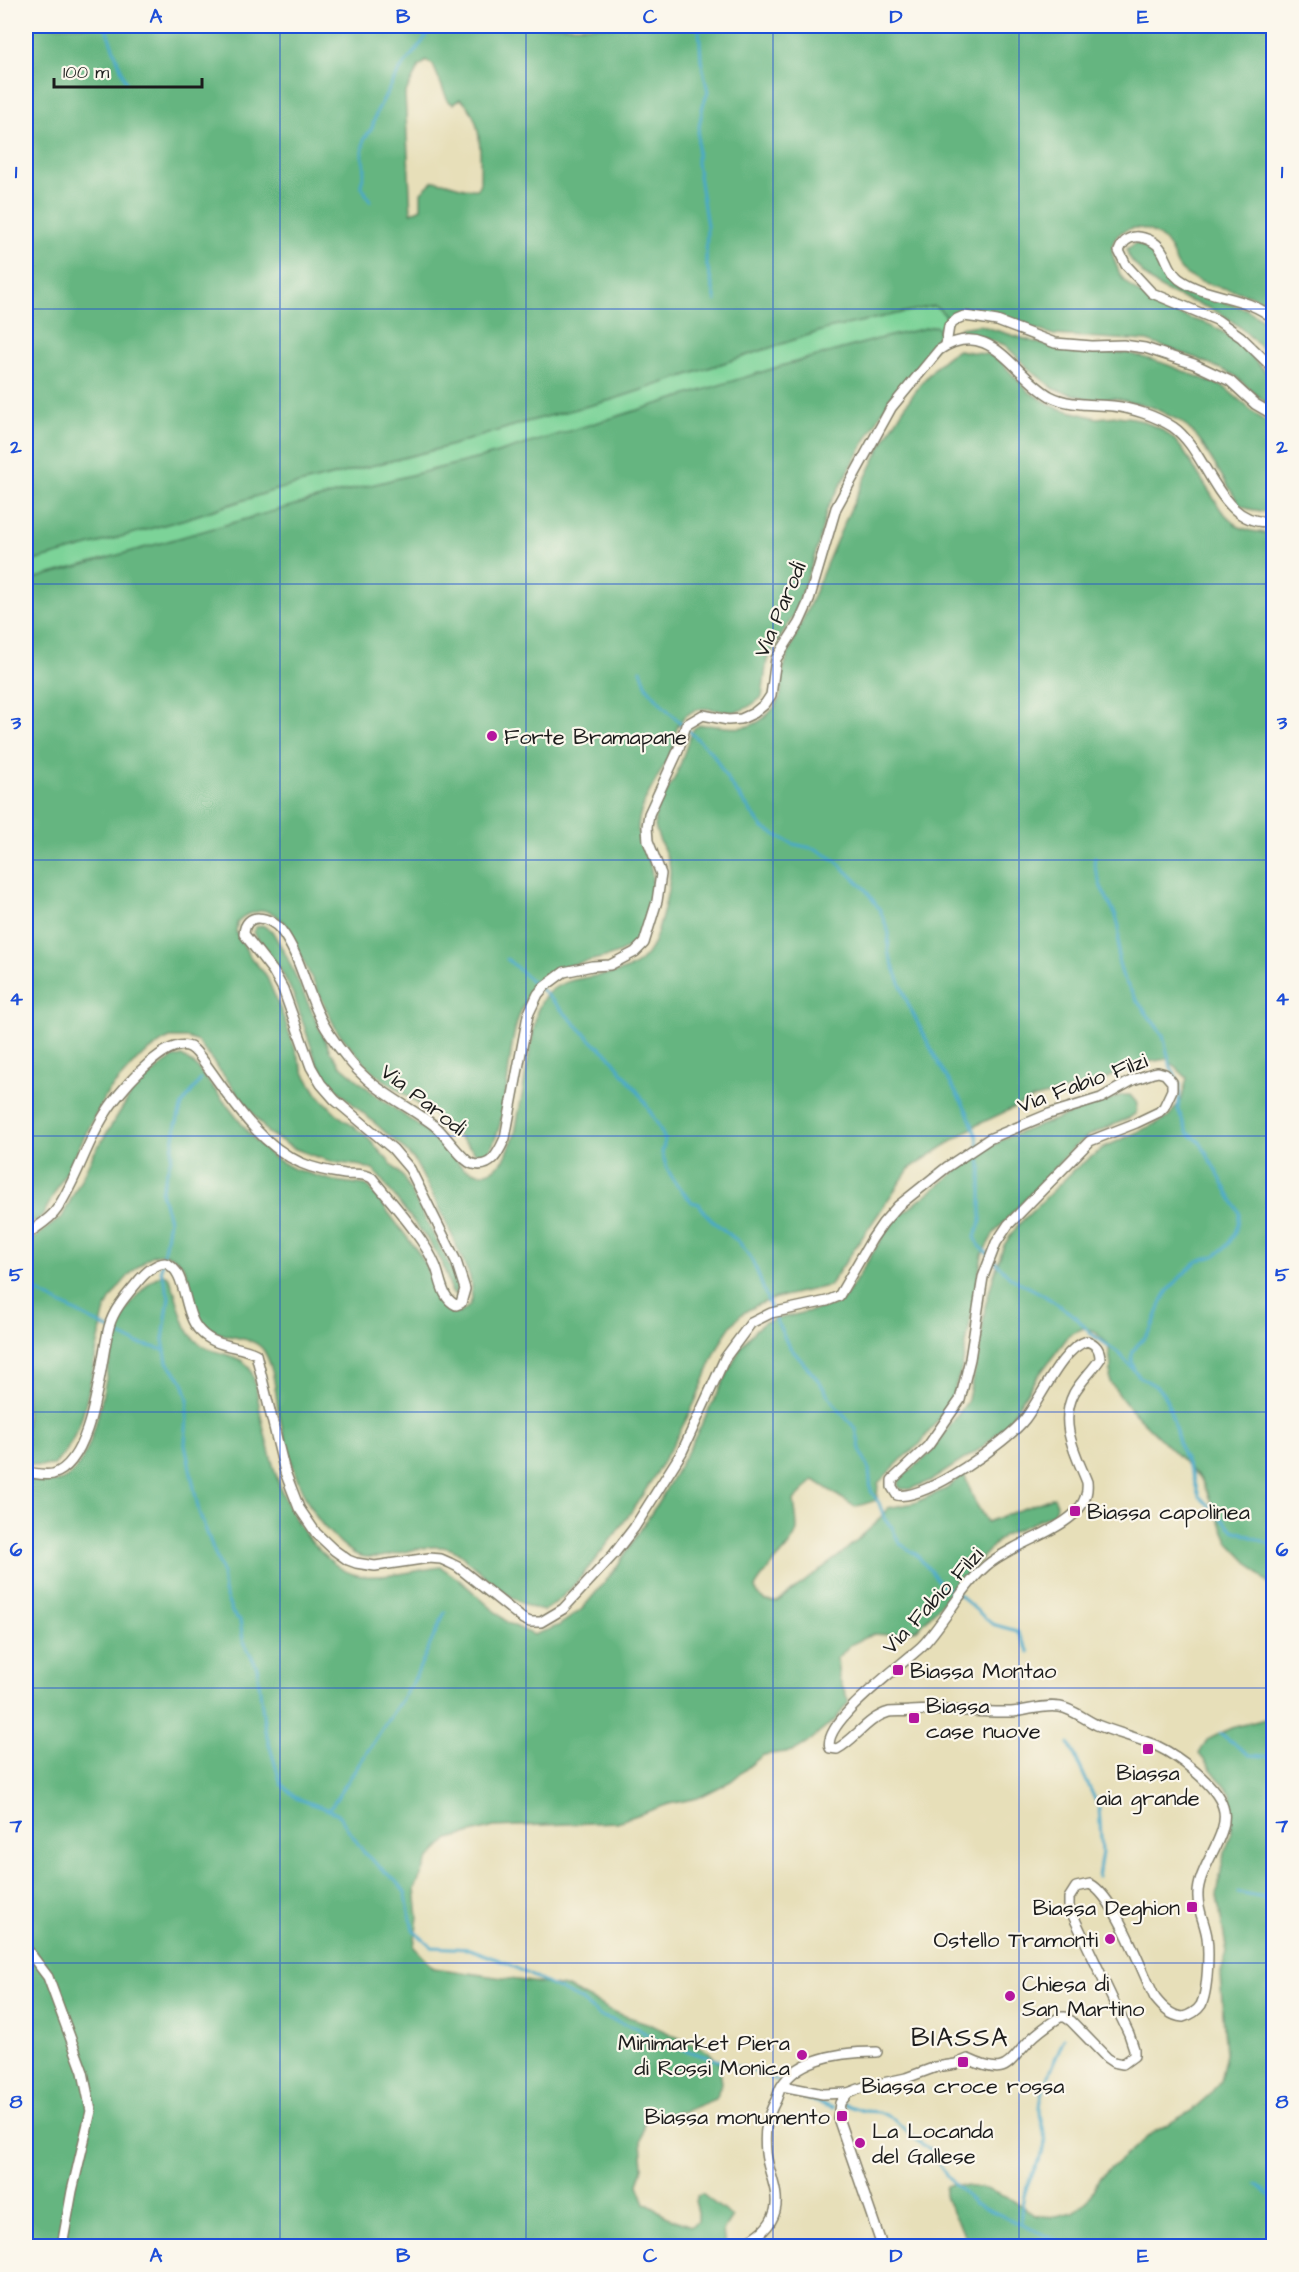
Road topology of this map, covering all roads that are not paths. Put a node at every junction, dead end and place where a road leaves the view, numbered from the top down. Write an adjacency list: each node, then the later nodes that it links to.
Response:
1 (1274, 319): 3 (street)
2 (946, 345): 4 (street); 5 (street); 6 (street, Via Parodi)
3 (1274, 369)
4 (1274, 415)
5 (1274, 521)
6 (26, 1235)
7 (26, 1472): 11 (street, Via Fabio Filzi)
8 (26, 1948): 12 (street)
9 (877, 2052): 10 (street)
10 (782, 2085): 11 (street); 13 (street)
11 (848, 2093): 14 (street)
12 (62, 2247)
13 (740, 2247)
14 (882, 2247)

